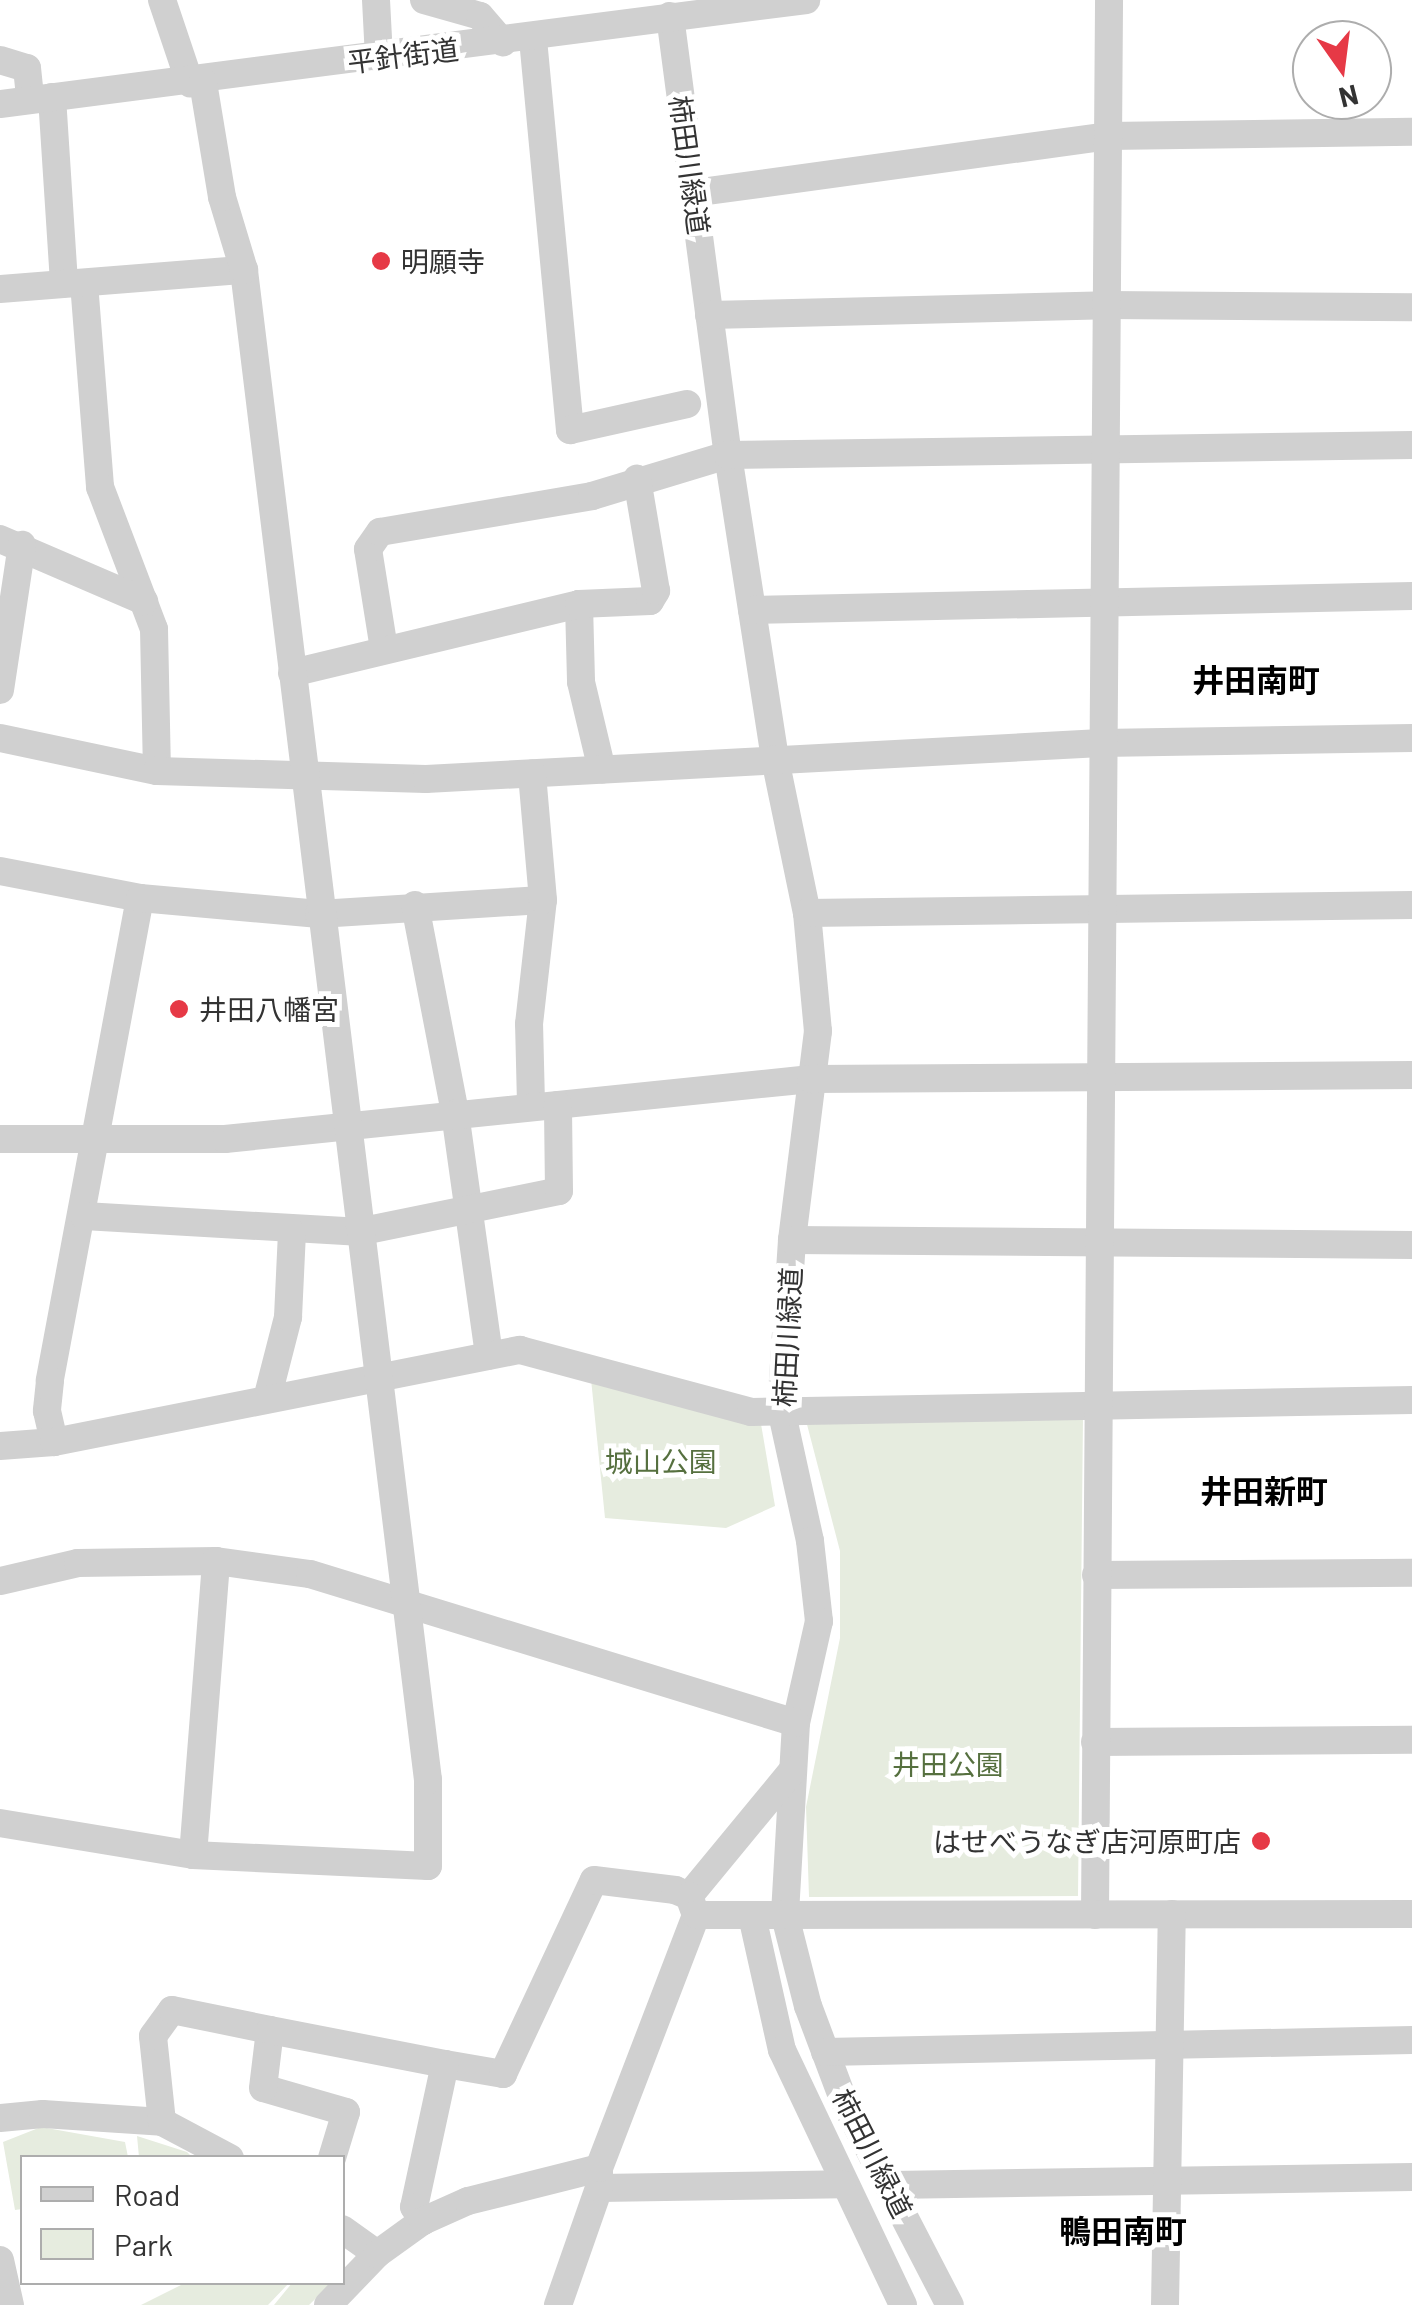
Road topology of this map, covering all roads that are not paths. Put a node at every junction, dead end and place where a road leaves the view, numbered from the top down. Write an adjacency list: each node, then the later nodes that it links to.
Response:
1 (162, 0): 11 (street)
2 (376, 0): 9 (street)
3 (424, 0): 8 (street)
4 (806, 0): 6 (street, 平針街道)
5 (1109, 0): 15 (street)
6 (679, 10): 7 (street, 平針街道); 16 (street, 柿田川緑道)
7 (533, 39): 8 (street, 平針街道); 23 (street)
8 (502, 42): 9 (street, 平針街道)
9 (380, 58): 11 (street, 平針街道)
10 (0, 60): 12 (street)
11 (196, 83): 12 (street, 平針街道); 17 (street)
12 (41, 98): 13 (street, 平針街道); 18 (street)
13 (0, 104)
14 (1412, 132): 15 (street)
15 (1108, 136): 16 (street); 20 (street)
16 (693, 193): 22 (street, 柿田川緑道)
17 (244, 270): 18 (street); 35 (street)
18 (74, 283): 19 (street); 30 (street)
19 (0, 289)
20 (1106, 305): 21 (street); 22 (street); 25 (street)
21 (1412, 307)
22 (709, 315): 26 (street, 柿田川緑道)
23 (687, 404)
24 (1412, 445): 25 (street)
25 (1104, 447): 26 (street); 31 (street)
26 (728, 455): 27 (street); 33 (street, 柿田川緑道)
27 (637, 478): 32 (street); 34 (street)
28 (11, 542): 30 (street); 36 (street)
29 (1412, 596): 31 (street)
30 (144, 601): 42 (street)
31 (1103, 603): 33 (street); 39 (street)
32 (579, 604): 34 (street); 41 (street)
33 (752, 610): 40 (street, 柿田川緑道)
34 (384, 649): 35 (street)
35 (292, 673): 44 (street)
36 (0, 690)
37 (0, 738): 42 (street)
38 (1412, 738): 39 (street)
39 (1101, 743): 40 (street); 50 (street)
40 (776, 759): 41 (street); 51 (street, 柿田川緑道)
41 (602, 770): 43 (street)
42 (157, 771): 44 (street)
43 (532, 773): 44 (street); 47 (street)
44 (305, 777): 52 (street)
45 (0, 871): 46 (street)
46 (140, 898): 52 (street); 60 (street)
47 (543, 900): 48 (street); 56 (street)
48 (415, 906): 52 (street); 57 (street)
49 (1412, 906): 50 (street)
50 (1100, 912): 51 (street); 54 (street)
51 (807, 913): 55 (street, 柿田川緑道)
52 (319, 914): 58 (street)
53 (1412, 1075): 54 (street)
54 (1098, 1077): 55 (street); 66 (street)
55 (811, 1079): 56 (street); 65 (street, 柿田川緑道)
56 (544, 1104): 57 (street); 61 (street)
57 (455, 1113): 58 (street); 61 (street)
58 (347, 1122): 60 (street); 63 (street)
59 (0, 1139): 60 (street)
60 (99, 1140): 62 (street)
61 (466, 1208): 63 (street); 68 (street)
62 (84, 1216): 64 (street); 74 (street)
63 (358, 1232): 64 (street); 69 (street)
64 (292, 1233): 70 (street)
65 (792, 1240): 66 (street); 73 (street, 柿田川緑道)
66 (1097, 1244): 67 (street); 72 (street)
67 (1412, 1245)
68 (489, 1356): 69 (street); 73 (street)
69 (377, 1378): 70 (street); 80 (street)
70 (267, 1399): 74 (street)
71 (1412, 1400): 72 (street)
72 (1096, 1404): 73 (street); 78 (street)
73 (781, 1409): 81 (street, 柿田川緑道)
74 (54, 1442): 75 (street)
75 (0, 1446)
76 (216, 1561): 79 (street); 80 (street); 86 (street)
77 (1412, 1573): 78 (street)
78 (1096, 1574): 83 (street)
79 (0, 1581)
80 (403, 1598): 81 (street); 86 (street)
81 (796, 1722): 84 (street, 柿田川緑道)
82 (1412, 1740): 83 (street)
83 (1095, 1742): 90 (street)
84 (794, 1768): 87 (street); 92 (street, 柿田川緑道)
85 (0, 1823): 86 (street)
86 (193, 1855)
87 (693, 1905): 91 (street); 97 (street); 102 (street)
88 (1172, 1914): 89 (street); 90 (street); 95 (street)
89 (1412, 1914)
90 (1095, 1915): 92 (street)
91 (752, 1916): 92 (street); 105 (street)
92 (785, 1916): 96 (street, 柿田川緑道)
93 (270, 2030): 97 (street); 99 (street); 101 (street)
94 (1412, 2040): 95 (street)
95 (1170, 2045): 96 (street); 104 (street)
96 (825, 2052): 106 (street, 柿田川緑道)
97 (444, 2064): 107 (street)
98 (0, 2118): 99 (street)
99 (174, 2126): 100 (street)
100 (218, 2155)
101 (333, 2155)
102 (599, 2178): 105 (street); 107 (street); 113 (street)
103 (1412, 2178): 104 (street)
104 (1167, 2182): 106 (street); 116 (street)
105 (842, 2184): 114 (street)
106 (892, 2186): 115 (street, 柿田川緑道)
107 (423, 2221): 109 (street)
108 (345, 2231): 109 (street)
109 (377, 2254): 112 (street)
110 (0, 2260): 111 (street)
111 (5, 2299)
112 (328, 2305)
113 (558, 2305)
114 (903, 2305)
115 (950, 2305)
116 (1165, 2305)

